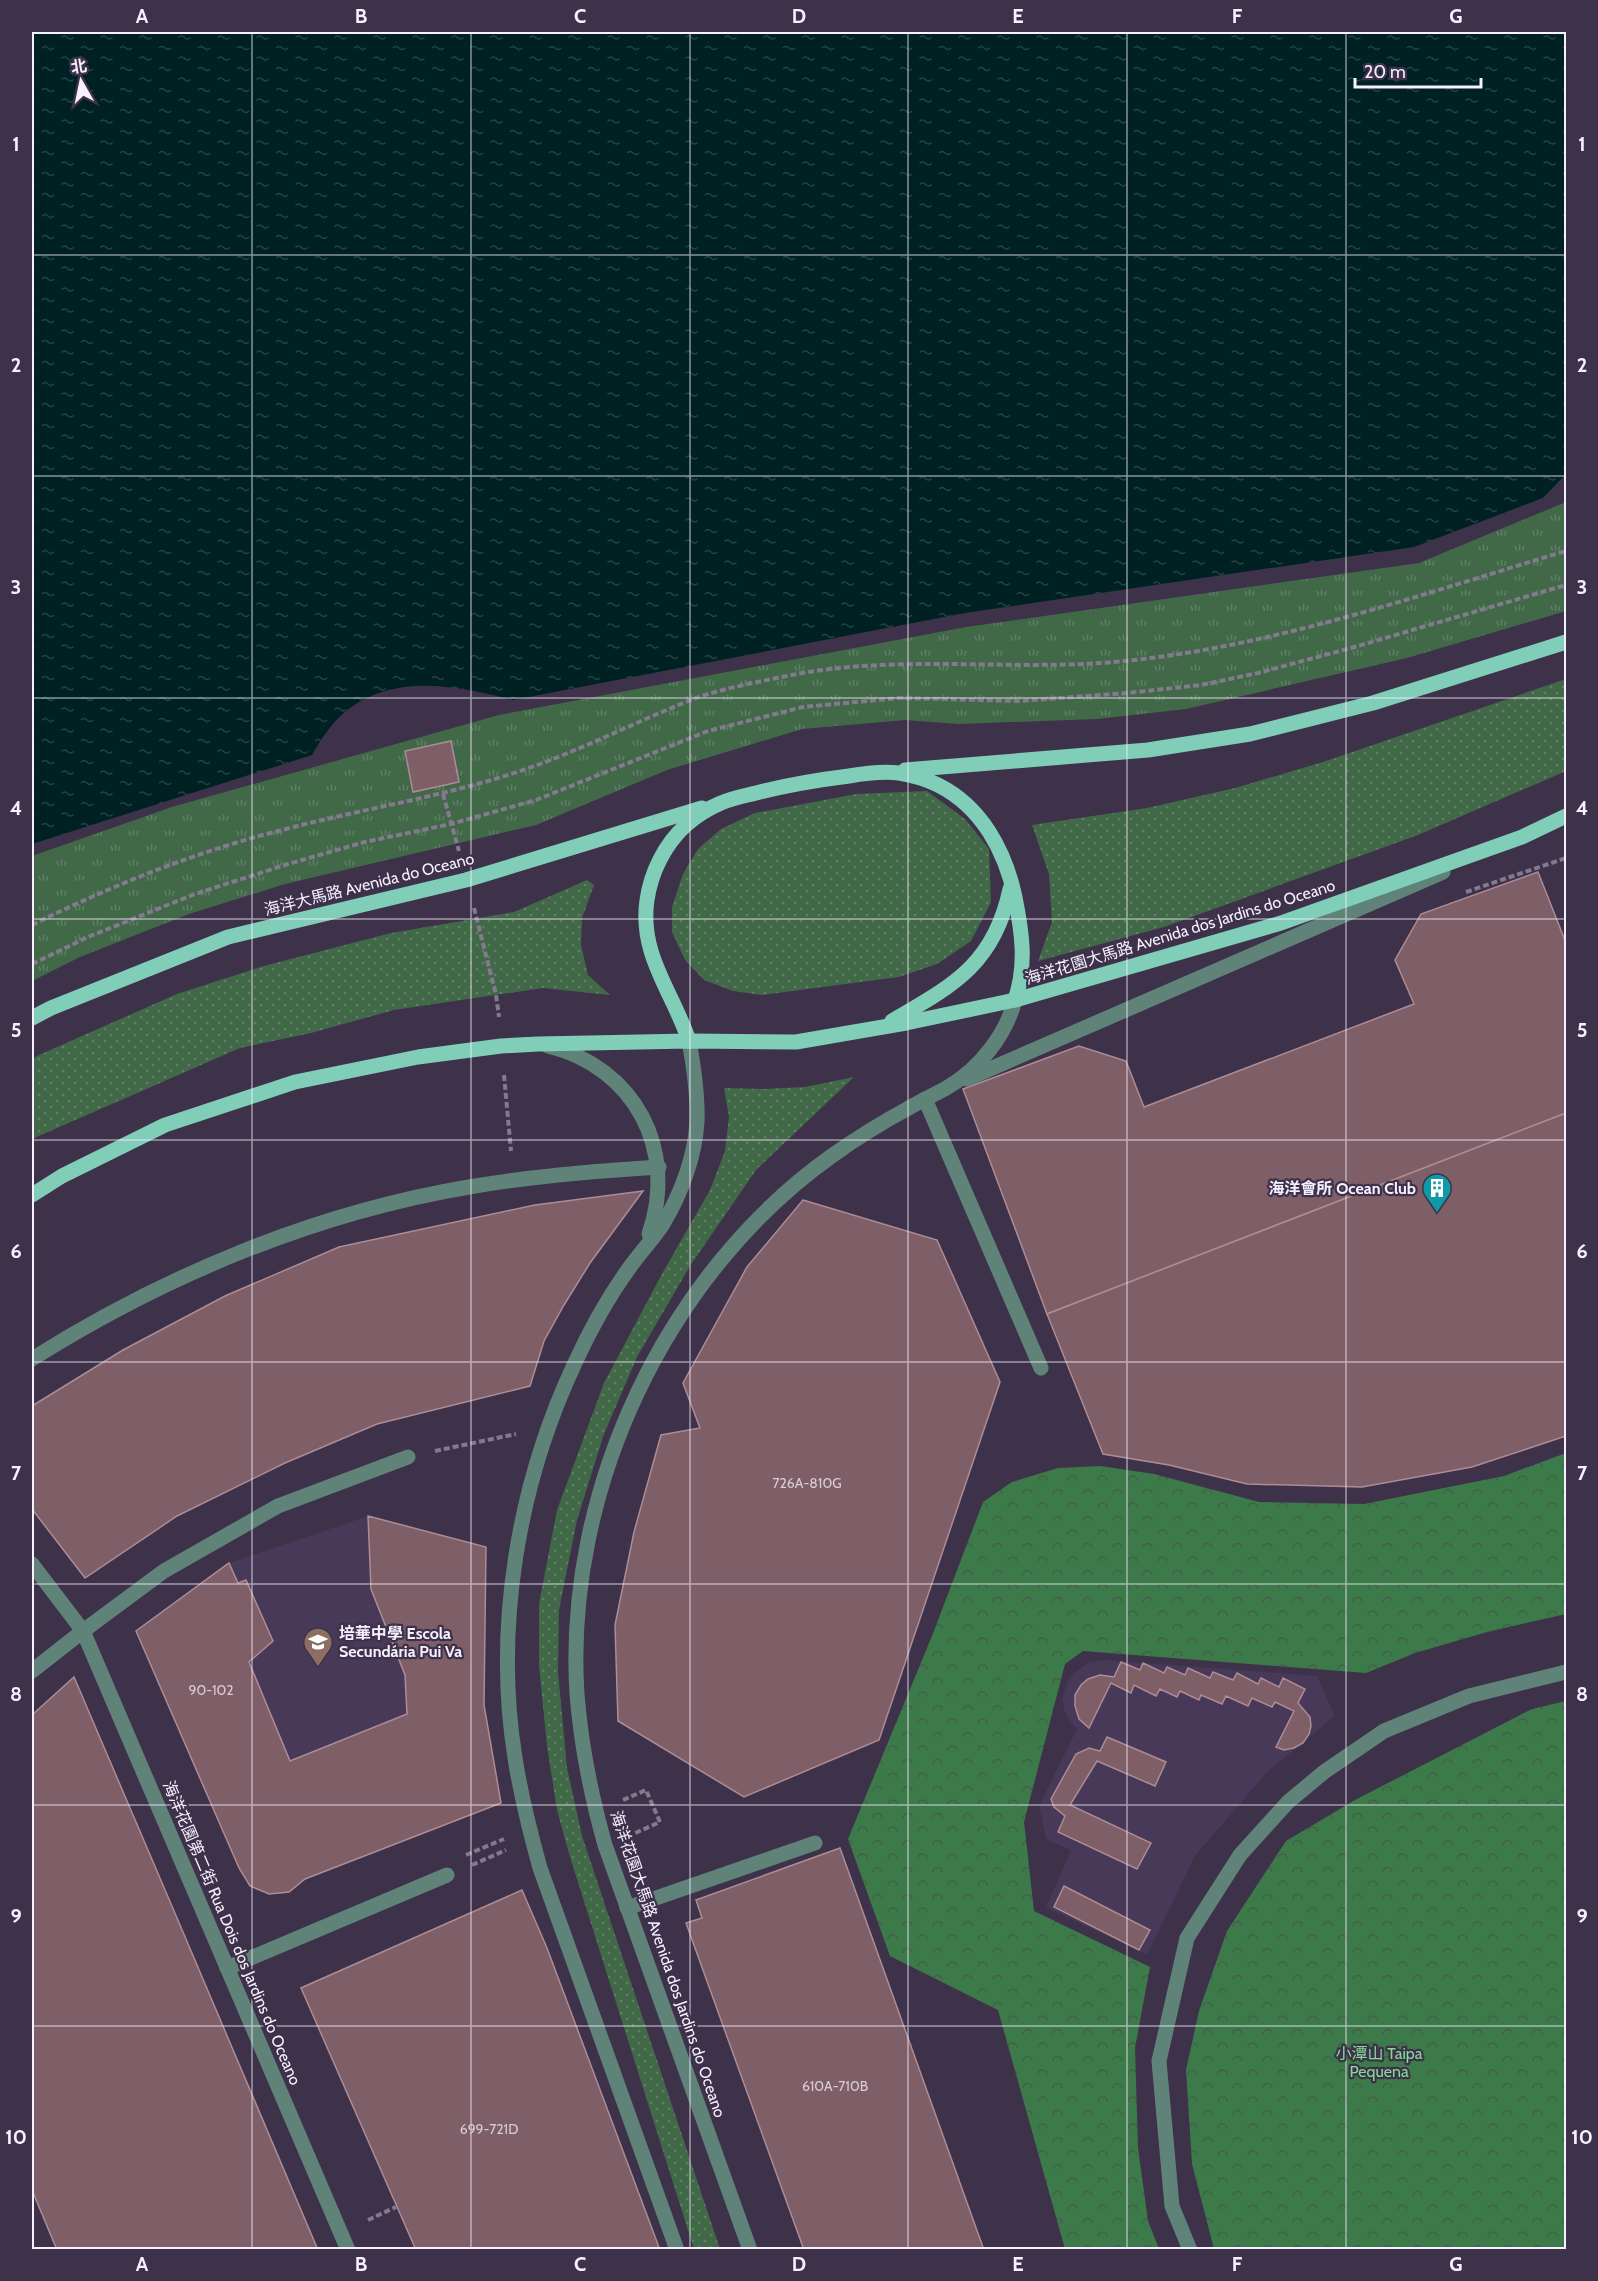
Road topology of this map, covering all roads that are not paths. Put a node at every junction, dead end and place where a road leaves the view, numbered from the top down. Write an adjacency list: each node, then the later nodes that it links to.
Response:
1 (1566, 642): 2 (main road)
2 (878, 772): 3 (main road); 6 (main road)
3 (723, 802): 8 (main road, 海洋大馬路 Avenida do Oceano); 10 (main road)
4 (1566, 816): 5 (main road, 海洋花園大馬路 Avenida dos Jardins do Oceano)
5 (1522, 837): 7 (main road, 海洋花園大馬路 Avenida dos Jardins do Oceano); 12 (street)
6 (1012, 883): 7 (main road); 9 (main road)
7 (1015, 1000): 9 (main road); 12 (street, 海洋花園大馬路 Avenida dos Jardins do Oceano)
8 (32, 1018)
9 (879, 1028): 10 (main road)
10 (689, 1041): 11 (main road); 16 (street)
11 (538, 1044): 14 (street); 15 (main road)
12 (948, 1087): 13 (street, 海洋花園大馬路 Avenida dos Jardins do Oceano)
13 (925, 1099): 18 (street); 26 (street, 海洋花園大馬路 Avenida dos Jardins do Oceano)
14 (658, 1167): 16 (street); 17 (street)
15 (32, 1195)
16 (636, 1260): 29 (street)
17 (32, 1359)
18 (1041, 1368)
19 (408, 1457): 21 (street)
20 (32, 1564): 21 (street, 海洋花園第二街 Rua Dois dos Jardins do Oceano)
21 (83, 1630): 22 (street); 27 (street, 海洋花園第二街 Rua Dois dos Jardins do Oceano)
22 (32, 1671)
23 (1566, 1672): 31 (street)
24 (814, 1843): 26 (street)
25 (447, 1875): 27 (street)
26 (627, 1908): 30 (street, 海洋花園大馬路 Avenida dos Jardins do Oceano)
27 (227, 1968): 28 (street, 海洋花園第二街 Rua Dois dos Jardins do Oceano)
28 (348, 2250)
29 (677, 2250)
30 (750, 2250)
31 (1190, 2250)

